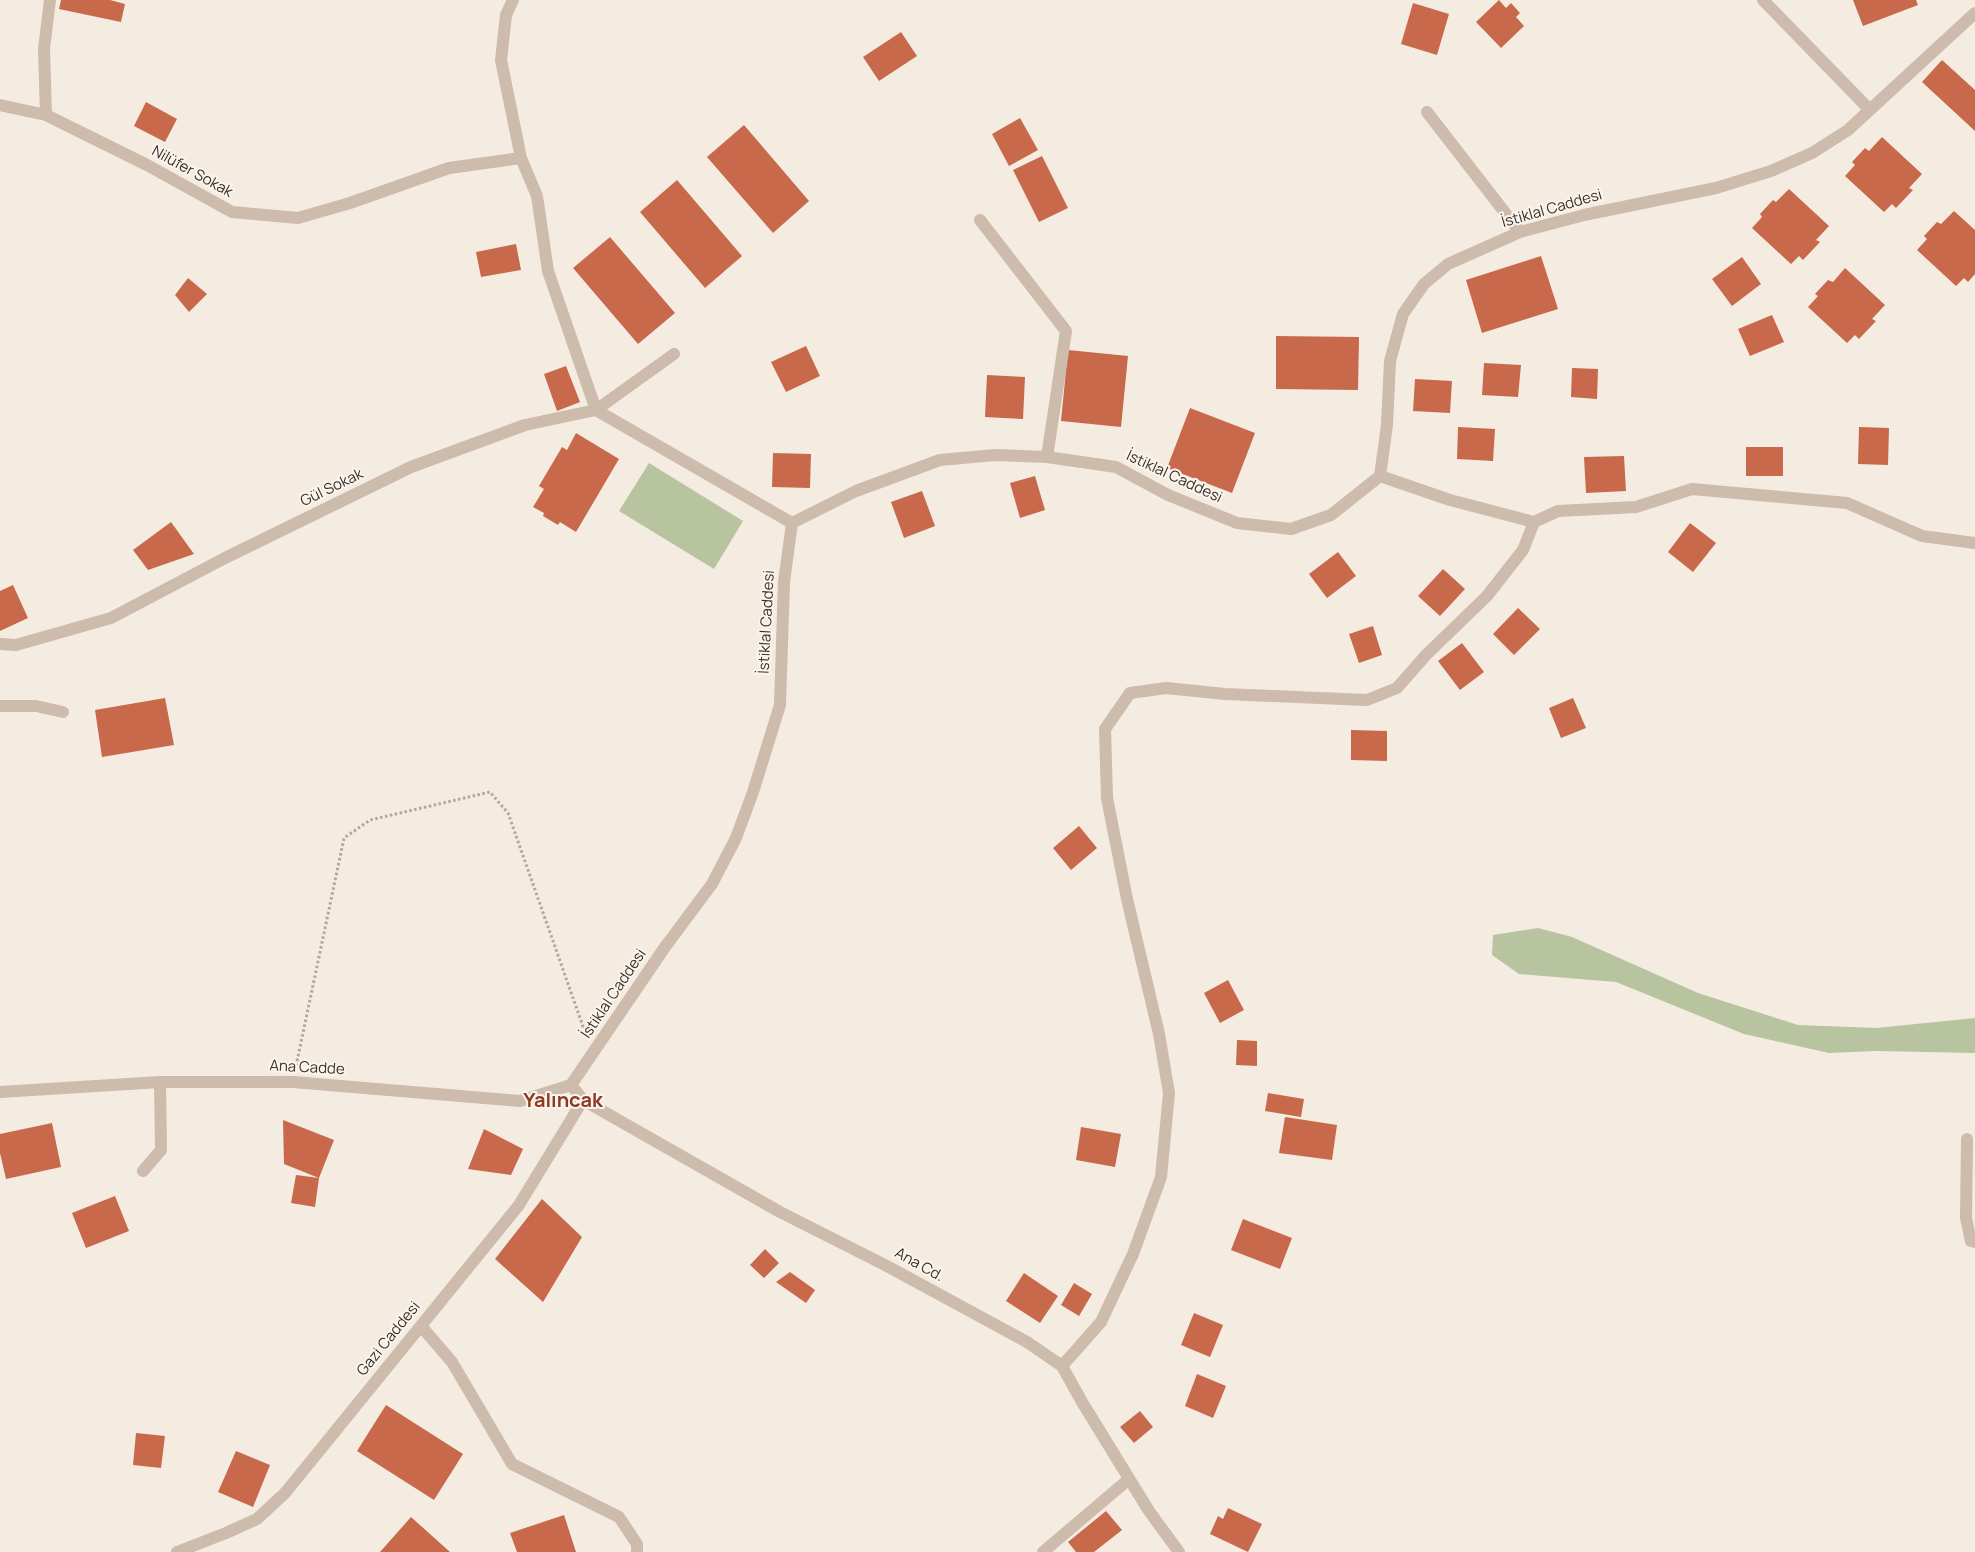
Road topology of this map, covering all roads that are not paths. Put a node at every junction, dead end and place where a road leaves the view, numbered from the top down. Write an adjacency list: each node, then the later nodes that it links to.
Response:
1 (50, 0): 8 (street)
2 (513, 0): 9 (street)
3 (1763, 0): 6 (street)
4 (1975, 13): 6 (street, İstiklal Caddesi)
5 (0, 105): 8 (street, Nilüfer Sokak)
6 (1869, 109): 11 (street, İstiklal Caddesi)
7 (1427, 112): 11 (street)
8 (46, 115): 9 (street, Nilüfer Sokak)
9 (521, 158): 13 (street)
10 (980, 220): 14 (street)
11 (1520, 232): 15 (street, İstiklal Caddesi)
12 (674, 354): 13 (street, Gül Sokak)
13 (596, 410): 17 (street); 19 (street, Gül Sokak)
14 (1048, 457): 15 (street, İstiklal Caddesi); 17 (street, İstiklal Caddesi)
15 (1380, 476): 16 (street)
16 (1534, 522): 18 (street); 30 (street)
17 (792, 523): 23 (street, İstiklal Caddesi)
18 (1975, 543)
19 (0, 644)
20 (0, 706): 21 (street)
21 (63, 712)
22 (160, 1082): 23 (street, Ana Cadde); 24 (street, Ana Cadde); 27 (street)
23 (571, 1085): 25 (street, Ana Cd.)
24 (0, 1092)
25 (583, 1100): 29 (street, Gazi Caddesi); 30 (street, Ana Cd.)
26 (1968, 1138): 28 (street)
27 (144, 1170)
28 (1975, 1242)
29 (421, 1326): 32 (street, Gazi Caddesi); 33 (street)
30 (1062, 1366): 31 (street, Ana Cd.)
31 (1129, 1479): 34 (street); 35 (street, Ana Cd.)
32 (178, 1552)
33 (637, 1552)
34 (1044, 1552)
35 (1179, 1552)

